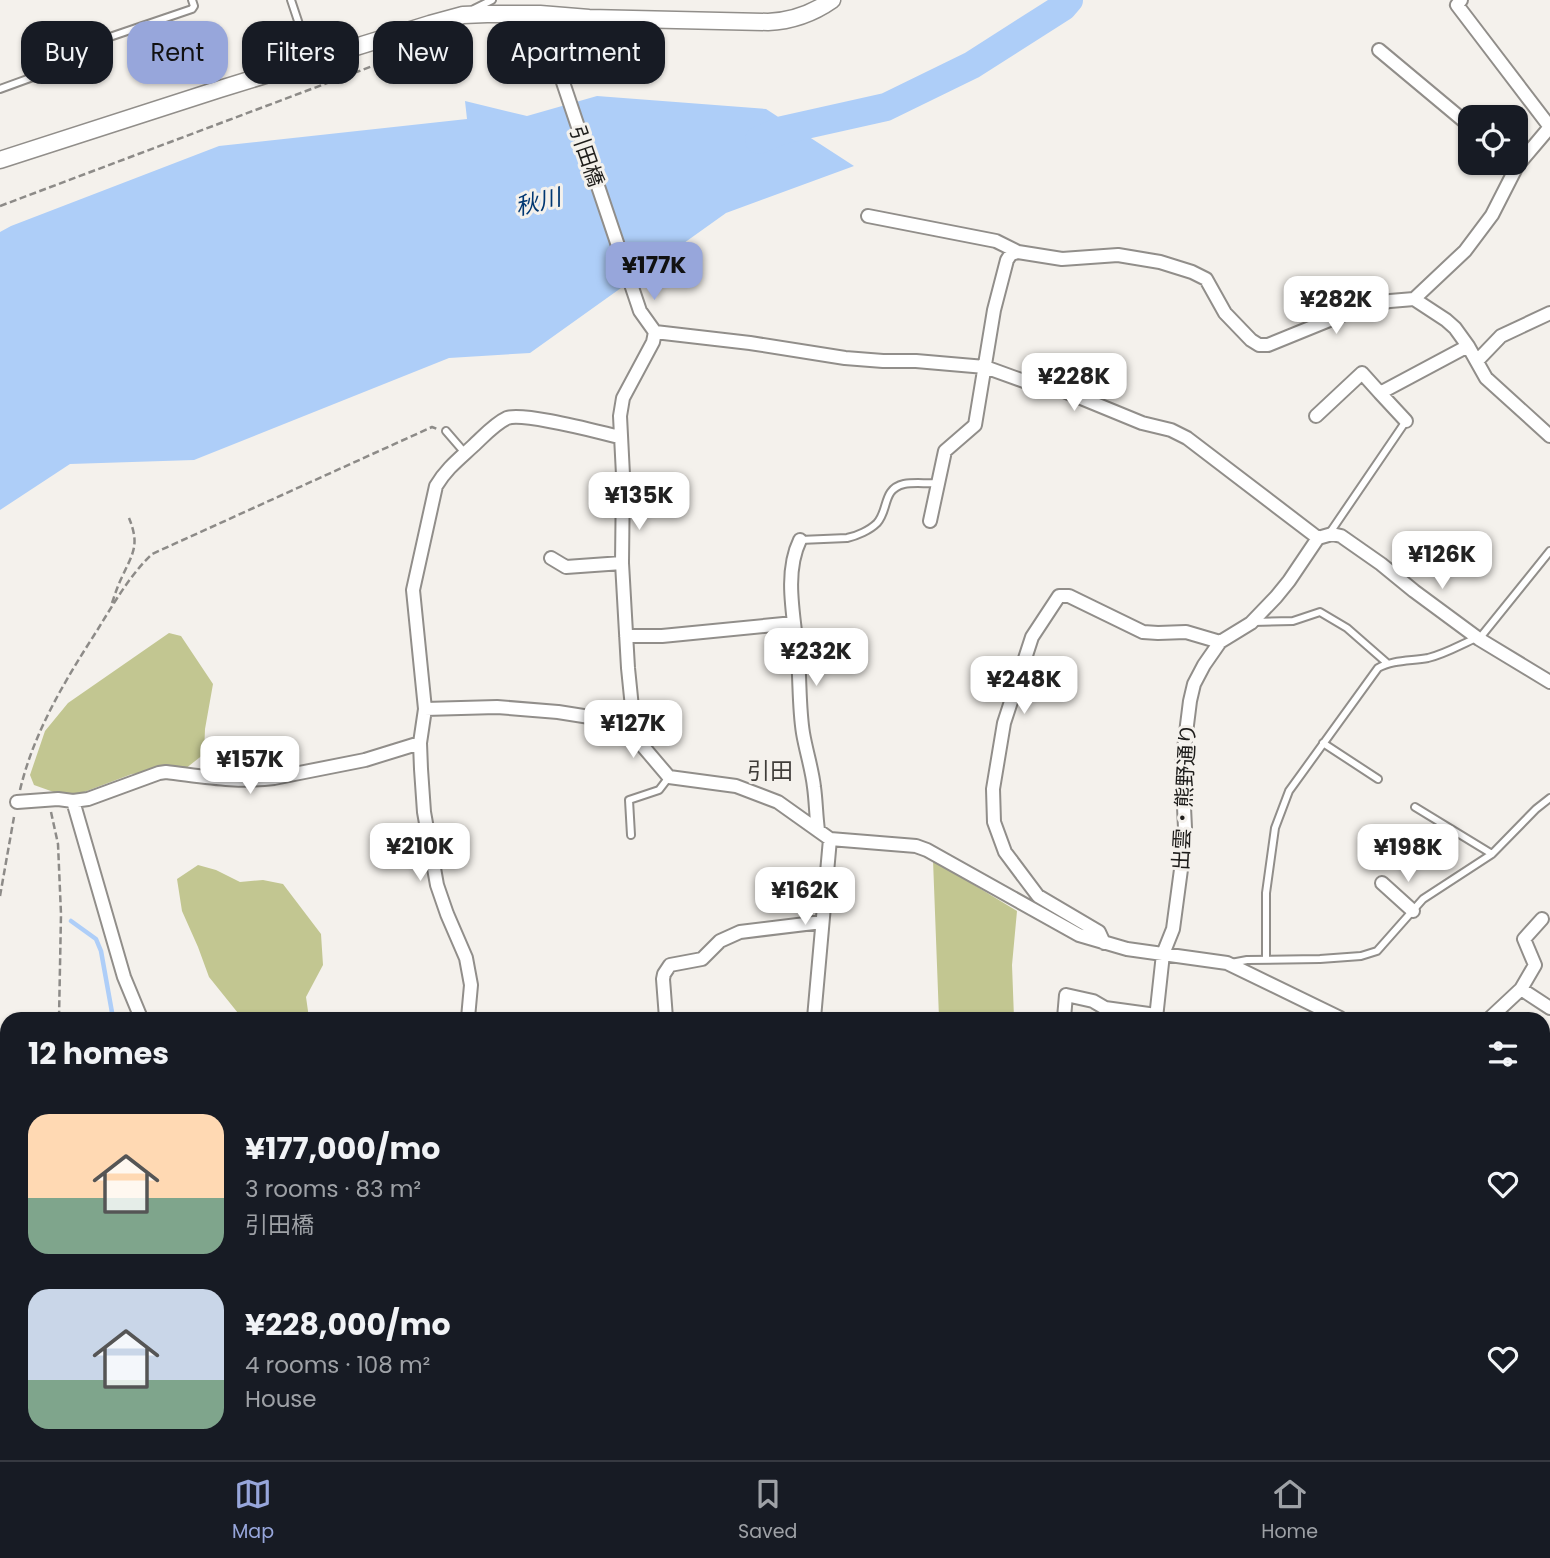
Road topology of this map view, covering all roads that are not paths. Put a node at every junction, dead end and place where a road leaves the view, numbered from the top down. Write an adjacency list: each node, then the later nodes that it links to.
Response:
1 (192, 0): 12 (lane)
2 (291, 0): 8 (lane)
3 (492, 0): 6 (lane)
4 (832, 0): 7 (street)
5 (1461, 0): 14 (street)
6 (463, 15): 7 (street); 9 (street)
7 (542, 15): 22 (street, 引田橋)
8 (298, 21)
9 (359, 46)
10 (1379, 50): 13 (street)
11 (242, 82): 16 (street)
12 (0, 89)
13 (1458, 116)
14 (1550, 127): 15 (street)
15 (1528, 151)
16 (0, 160)
17 (1511, 175): 20 (street)
18 (868, 216): 19 (street)
19 (1018, 252): 20 (street); 25 (street)
20 (1414, 299): 23 (street)
21 (1550, 313): 24 (street)
22 (655, 332): 25 (street); 31 (street)
23 (1468, 346): 24 (street); 26 (street)
24 (1477, 361): 30 (street)
25 (985, 367): 33 (street); 35 (street)
26 (1380, 393): 27 (street); 28 (street)
27 (1316, 416)
28 (1406, 421): 35 (lane)
29 (446, 431): 32 (lane)
30 (1550, 436)
31 (620, 437): 32 (street); 39 (street)
32 (465, 453): 47 (street)
33 (938, 483): 34 (street); 36 (lane)
34 (930, 521)
35 (1323, 536): 40 (street, 出雲・熊野通り); 43 (street)
36 (800, 540): 41 (street)
37 (1550, 551): 43 (lane)
38 (551, 558): 39 (street)
39 (622, 563): 42 (street)
40 (1251, 622): 44 (street, 出雲・熊野通り); 45 (lane)
41 (794, 623): 42 (street); 57 (street)
42 (626, 636): 48 (street)
43 (1478, 638): 45 (lane); 46 (street)
44 (1220, 642): 65 (street); 66 (street, 出雲・熊野通り)
45 (1387, 663): 50 (lane)
46 (1550, 682)
47 (425, 709): 48 (street); 49 (street)
48 (635, 737): 51 (street)
49 (420, 743): 54 (street); 72 (street)
50 (1323, 743): 52 (lane); 67 (lane)
51 (668, 777): 57 (street); 58 (lane)
52 (1378, 779)
53 (1550, 798): 60 (lane)
54 (73, 801): 55 (street); 71 (street)
55 (18, 802)
56 (1415, 807): 60 (lane)
57 (818, 830): 59 (street)
58 (631, 835)
59 (830, 839): 64 (street); 65 (street)
60 (1492, 854): 62 (lane)
61 (1382, 883): 62 (street)
62 (1413, 911): 67 (lane)
63 (1542, 919): 69 (street)
64 (822, 922): 73 (street); 74 (street)
65 (1104, 943): 66 (street)
66 (1163, 954): 68 (street); 77 (street, 出雲・熊野通り)
67 (1266, 960): 68 (lane)
68 (1227, 963): 78 (street)
69 (1521, 989): 70 (street); 79 (street)
70 (1550, 1008)
71 (139, 1012)
72 (469, 1012)
73 (666, 1012)
74 (814, 1012)
75 (1065, 1012): 76 (street)
76 (1130, 1012)
77 (1156, 1012)
78 (1322, 1012)
79 (1496, 1012)

